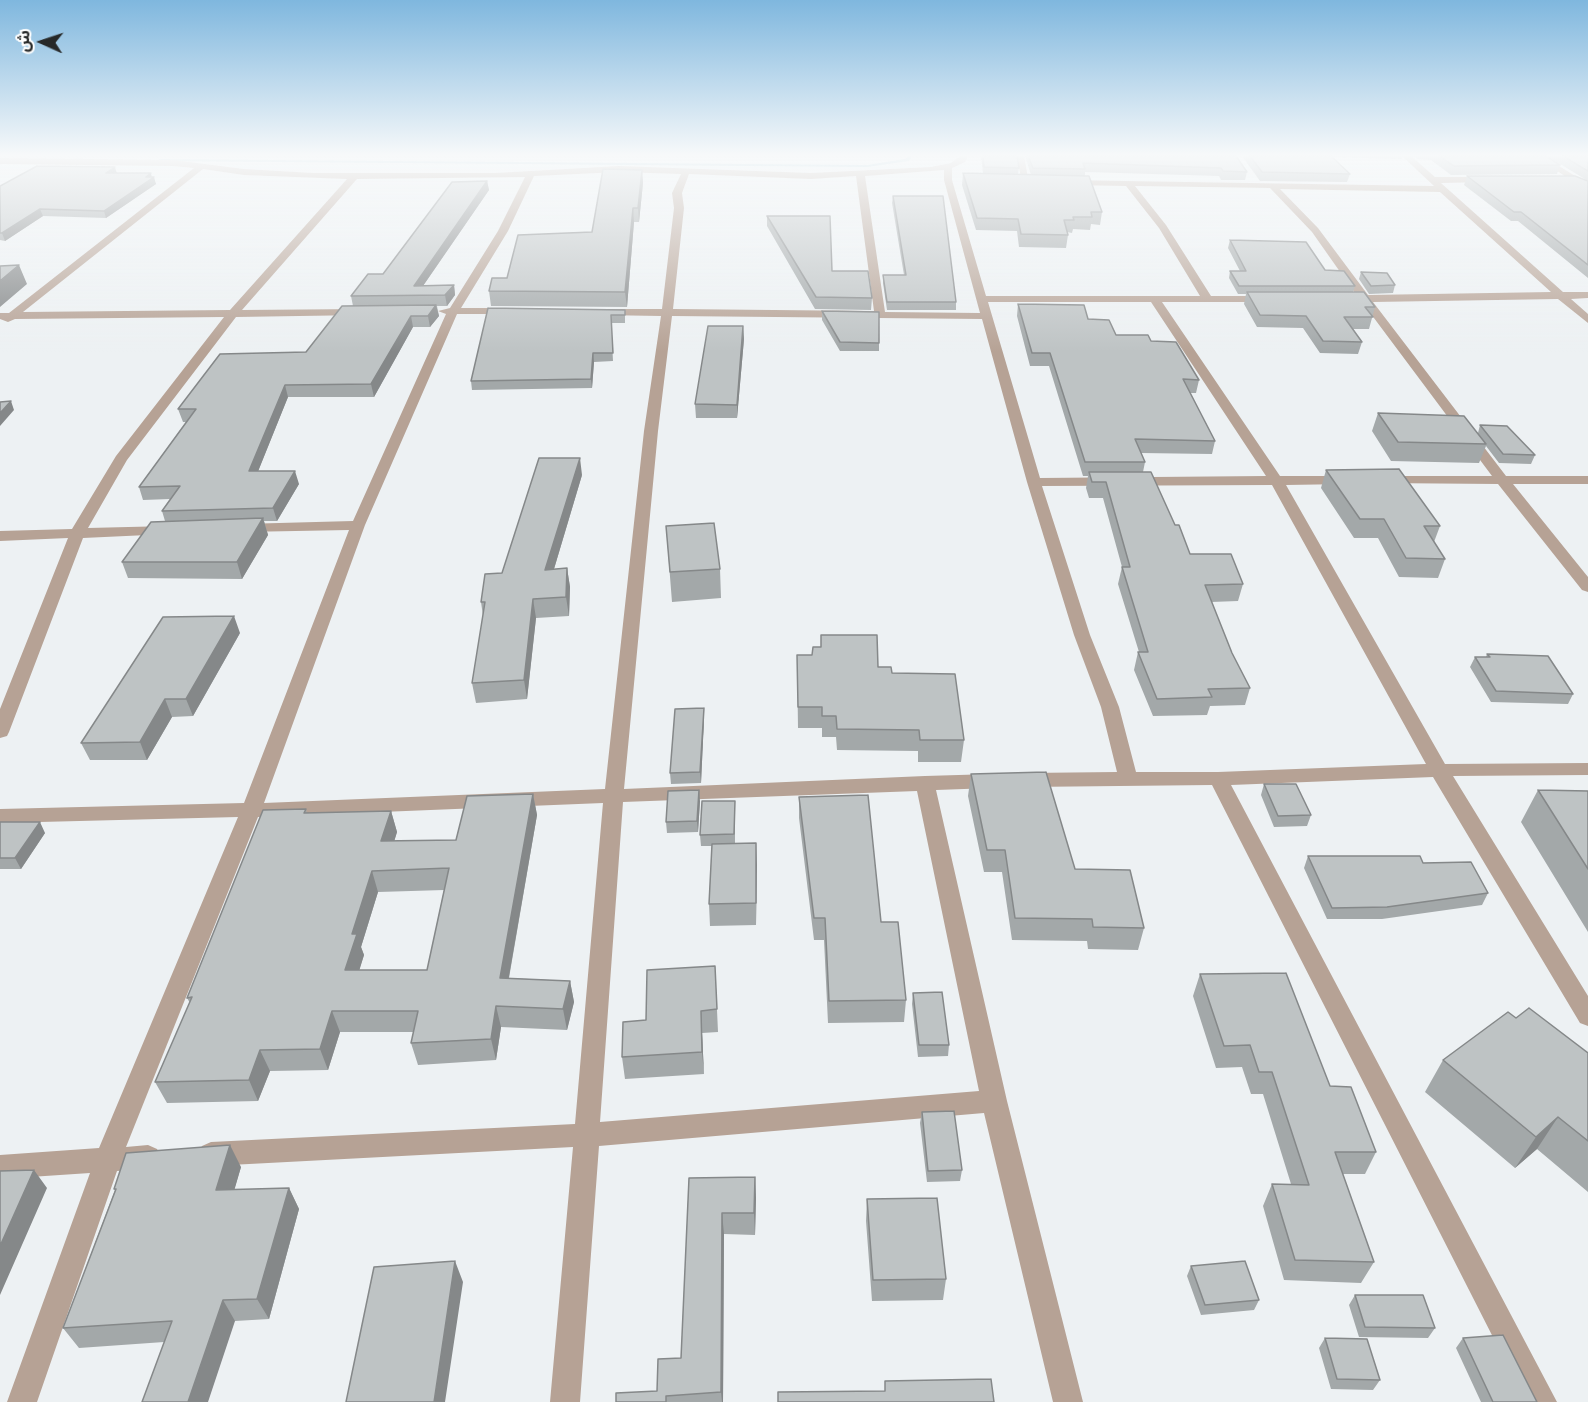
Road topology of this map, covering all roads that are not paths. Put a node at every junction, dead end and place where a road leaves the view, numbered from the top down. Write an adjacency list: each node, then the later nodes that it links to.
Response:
1 (130, 221): 25 (street)
2 (314, 221): 23 (street)
3 (508, 221): 19 (street)
4 (678, 221): 24 (street)
5 (867, 221): 26 (street)
6 (963, 221): 13 (street)
7 (1159, 221): 12 (street)
8 (1307, 221): 16 (street)
9 (1480, 221): 10 (street)
10 (1561, 295): 11 (street); 16 (street); 28 (street)
11 (1588, 295)
12 (1207, 298): 14 (street); 17 (street)
13 (982, 299): 17 (street); 27 (street)
14 (1275, 299)
15 (1331, 299): 16 (street)
16 (1365, 299): 32 (street)
17 (1155, 300): 30 (street)
18 (430, 311): 19 (street)
19 (453, 311): 20 (street); 34 (street)
20 (525, 311)
21 (372, 312): 23 (street)
22 (584, 312): 24 (street)
23 (233, 313): 25 (street); 37 (street)
24 (668, 313): 26 (street); 46 (street)
25 (6, 316): 29 (street)
26 (880, 316): 27 (street)
27 (985, 316): 33 (street)
28 (1588, 320)
29 (0, 326)
30 (1276, 480): 32 (street); 33 (street); 42 (street)
31 (1588, 480): 32 (street)
32 (1503, 481): 39 (street)
33 (1034, 482): 43 (street)
34 (358, 525): 35 (street); 47 (street)
35 (230, 528)
36 (183, 530): 37 (street)
37 (78, 532): 38 (street); 40 (street)
38 (0, 536)
39 (1588, 587)
40 (0, 732)
41 (1588, 769): 42 (street)
42 (1439, 770): 44 (street); 49 (street)
43 (1128, 778): 44 (street); 45 (street)
44 (1218, 779): 57 (street)
45 (925, 783): 46 (street); 50 (street)
46 (614, 794): 47 (street); 51 (street)
47 (251, 810): 48 (street); 52 (street)
48 (0, 816)
49 (1588, 1016)
50 (994, 1101): 51 (street); 56 (street)
51 (588, 1135): 52 (street); 55 (street)
52 (108, 1159): 53 (street); 54 (street)
53 (0, 1167)
54 (22, 1402)
55 (565, 1402)
56 (1068, 1402)
57 (1542, 1402)

